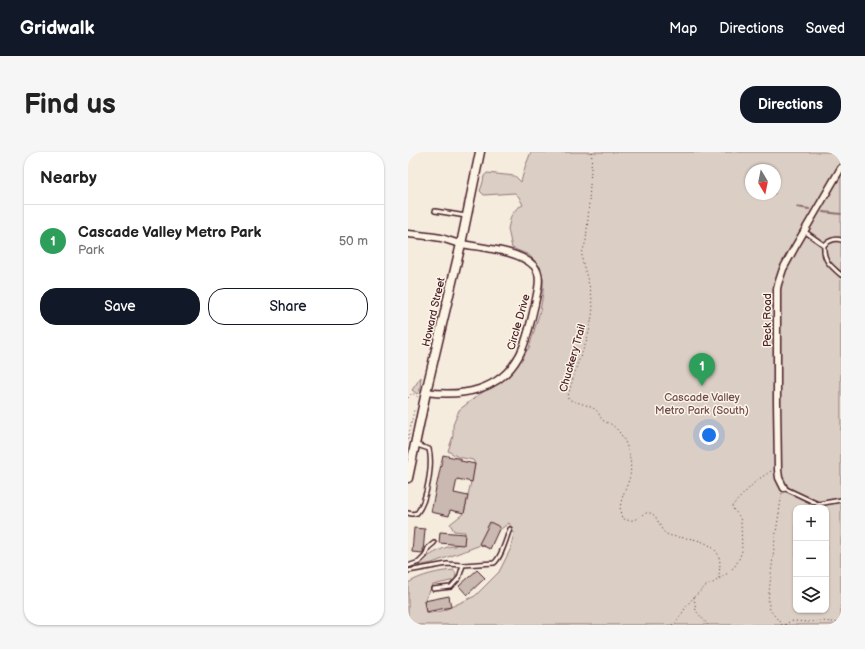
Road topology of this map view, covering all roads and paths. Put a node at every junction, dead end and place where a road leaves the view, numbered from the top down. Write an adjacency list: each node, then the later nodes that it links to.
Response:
1 (480, 152): 5 (main road, Howard Street)
2 (592, 152): 29 (path, Chuckery Trail)
3 (841, 168): 6 (street, Peck Road)
4 (435, 211): 5 (lane)
5 (466, 216): 9 (main road, Howard Street)
6 (804, 231): 10 (lane); 18 (street, Peck Road)
7 (408, 234): 9 (street, Circle Drive)
8 (841, 240): 10 (lane)
9 (460, 244): 12 (main road, Howard Street); 12 (street, Circle Drive)
10 (824, 245): 11 (lane)
11 (841, 275)
12 (426, 392): 17 (main road, Howard Street)
13 (418, 397): 14 (path)
14 (408, 398)
15 (416, 404): 16 (path)
16 (408, 439)
17 (415, 445): 19 (main road, Howard Street); 23 (lane)
18 (778, 470): 20 (street, Peck Road); 29 (path)
19 (408, 478)
20 (784, 488): 22 (lane); 35 (path)
21 (841, 500): 22 (lane)
22 (818, 504)
23 (408, 513)
24 (510, 529): 26 (lane)
25 (434, 543): 27 (lane)
26 (464, 565): 28 (lane); 30 (lane)
27 (408, 566)
28 (408, 571)
29 (719, 578): 31 (path)
30 (433, 589)
31 (694, 597): 33 (path); 34 (path)
32 (841, 623): 36 (path)
33 (672, 625)
34 (708, 625)
35 (782, 625)
36 (785, 625)

